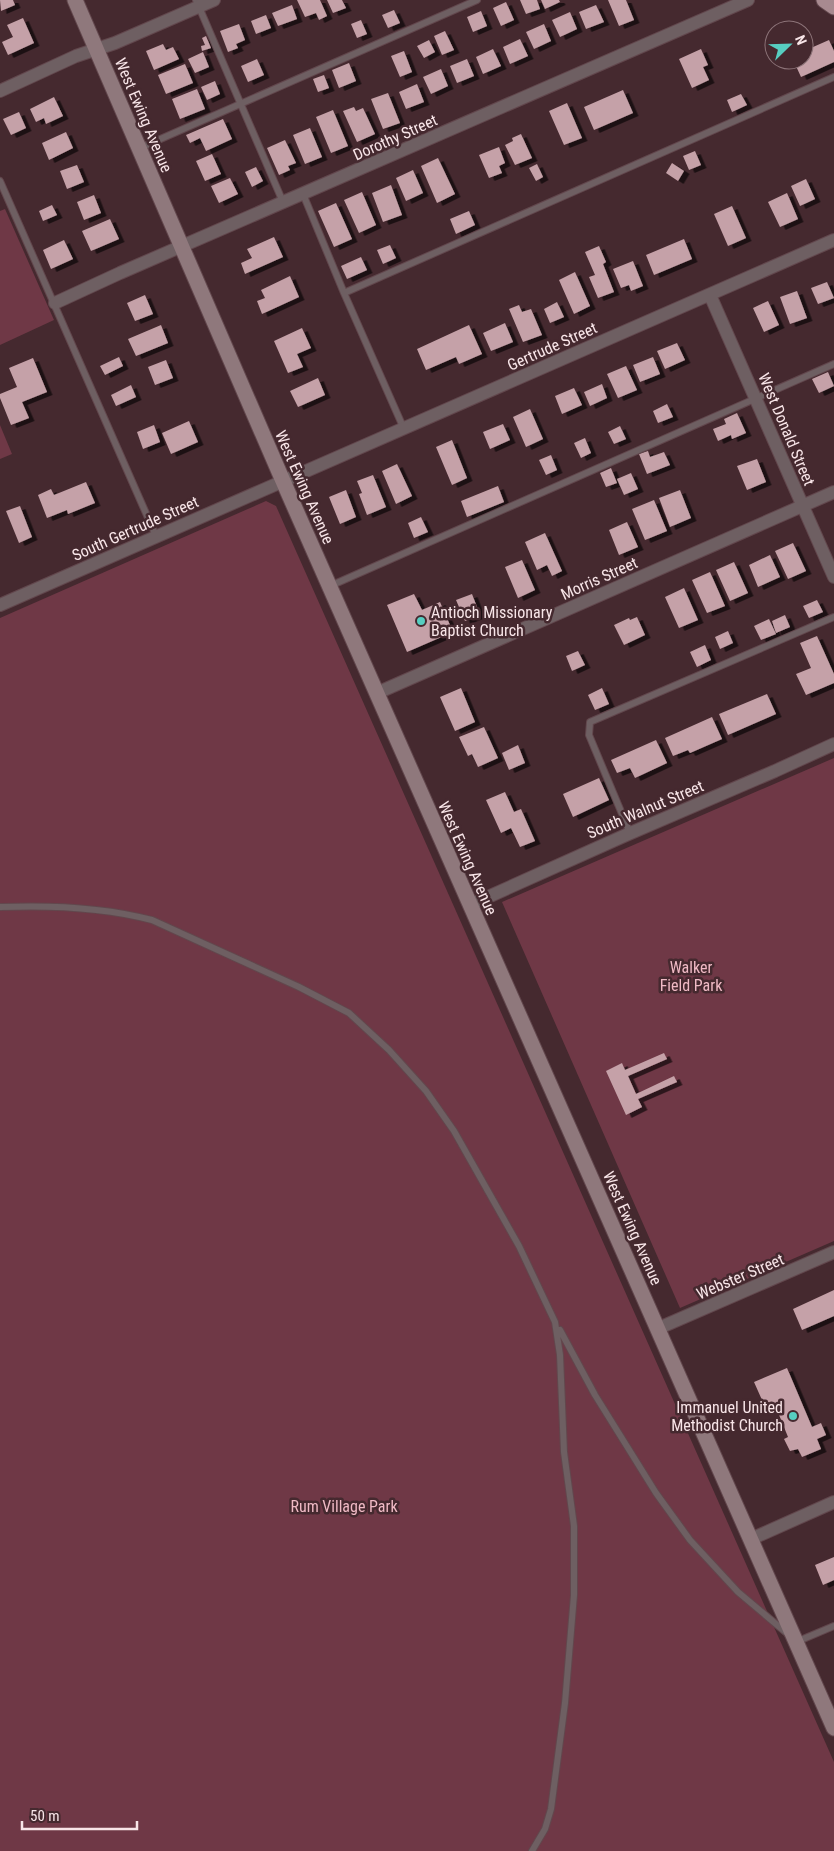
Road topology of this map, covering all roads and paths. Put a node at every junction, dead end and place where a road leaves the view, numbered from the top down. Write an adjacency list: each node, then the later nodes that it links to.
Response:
1 (75, 0): 8 (street, West Ewing Avenue)
2 (214, 0): 6 (street)
3 (477, 0): 11 (lane)
4 (748, 0): 14 (street, Dorothy Street)
5 (824, 0): 7 (main road)
6 (198, 3): 8 (street); 11 (lane)
7 (834, 7)
8 (97, 50): 10 (street); 12 (street, West Ewing Avenue)
9 (834, 78): 18 (lane)
10 (0, 91)
11 (241, 104): 12 (lane); 15 (lane)
12 (140, 148): 17 (street, West Ewing Avenue)
13 (0, 181): 20 (lane)
14 (303, 194): 15 (street, Dorothy Street); 18 (lane)
15 (283, 202): 17 (street, Dorothy Street)
16 (834, 240): 19 (street, Gertrude Street)
17 (182, 247): 20 (street, Dorothy Street); 24 (street, West Ewing Avenue)
18 (344, 293): 23 (lane)
19 (710, 295): 22 (street, West Donald Street); 23 (street, Gertrude Street)
20 (55, 303): 27 (lane)
21 (834, 364): 22 (lane)
22 (756, 398): 26 (street, West Donald Street); 29 (lane)
23 (404, 428): 24 (street, Gertrude Street)
24 (283, 481): 27 (street, South Gertrude Street); 29 (street, West Ewing Avenue)
25 (834, 492): 26 (street, Morris Street)
26 (803, 506): 28 (street, West Donald Street); 32 (street, Morris Street)
27 (156, 536): 30 (street, South Gertrude Street)
28 (834, 577)
29 (329, 586): 32 (street, West Ewing Avenue)
30 (0, 605)
31 (834, 617): 34 (lane)
32 (377, 693): 35 (street, West Ewing Avenue)
33 (834, 744): 34 (street, South Walnut Street)
34 (630, 833): 35 (street, South Walnut Street)
35 (470, 904): 39 (street, West Ewing Avenue)
36 (0, 907): 38 (lane)
37 (834, 1252): 39 (street, Webster Street)
38 (555, 1322): 43 (lane); 45 (lane)
39 (659, 1328): 41 (street, West Ewing Avenue)
40 (834, 1502): 41 (street)
41 (751, 1539): 43 (street, West Ewing Avenue)
42 (834, 1626): 43 (lane)
43 (796, 1642): 44 (street, West Ewing Avenue)
44 (834, 1728)
45 (532, 1851)

